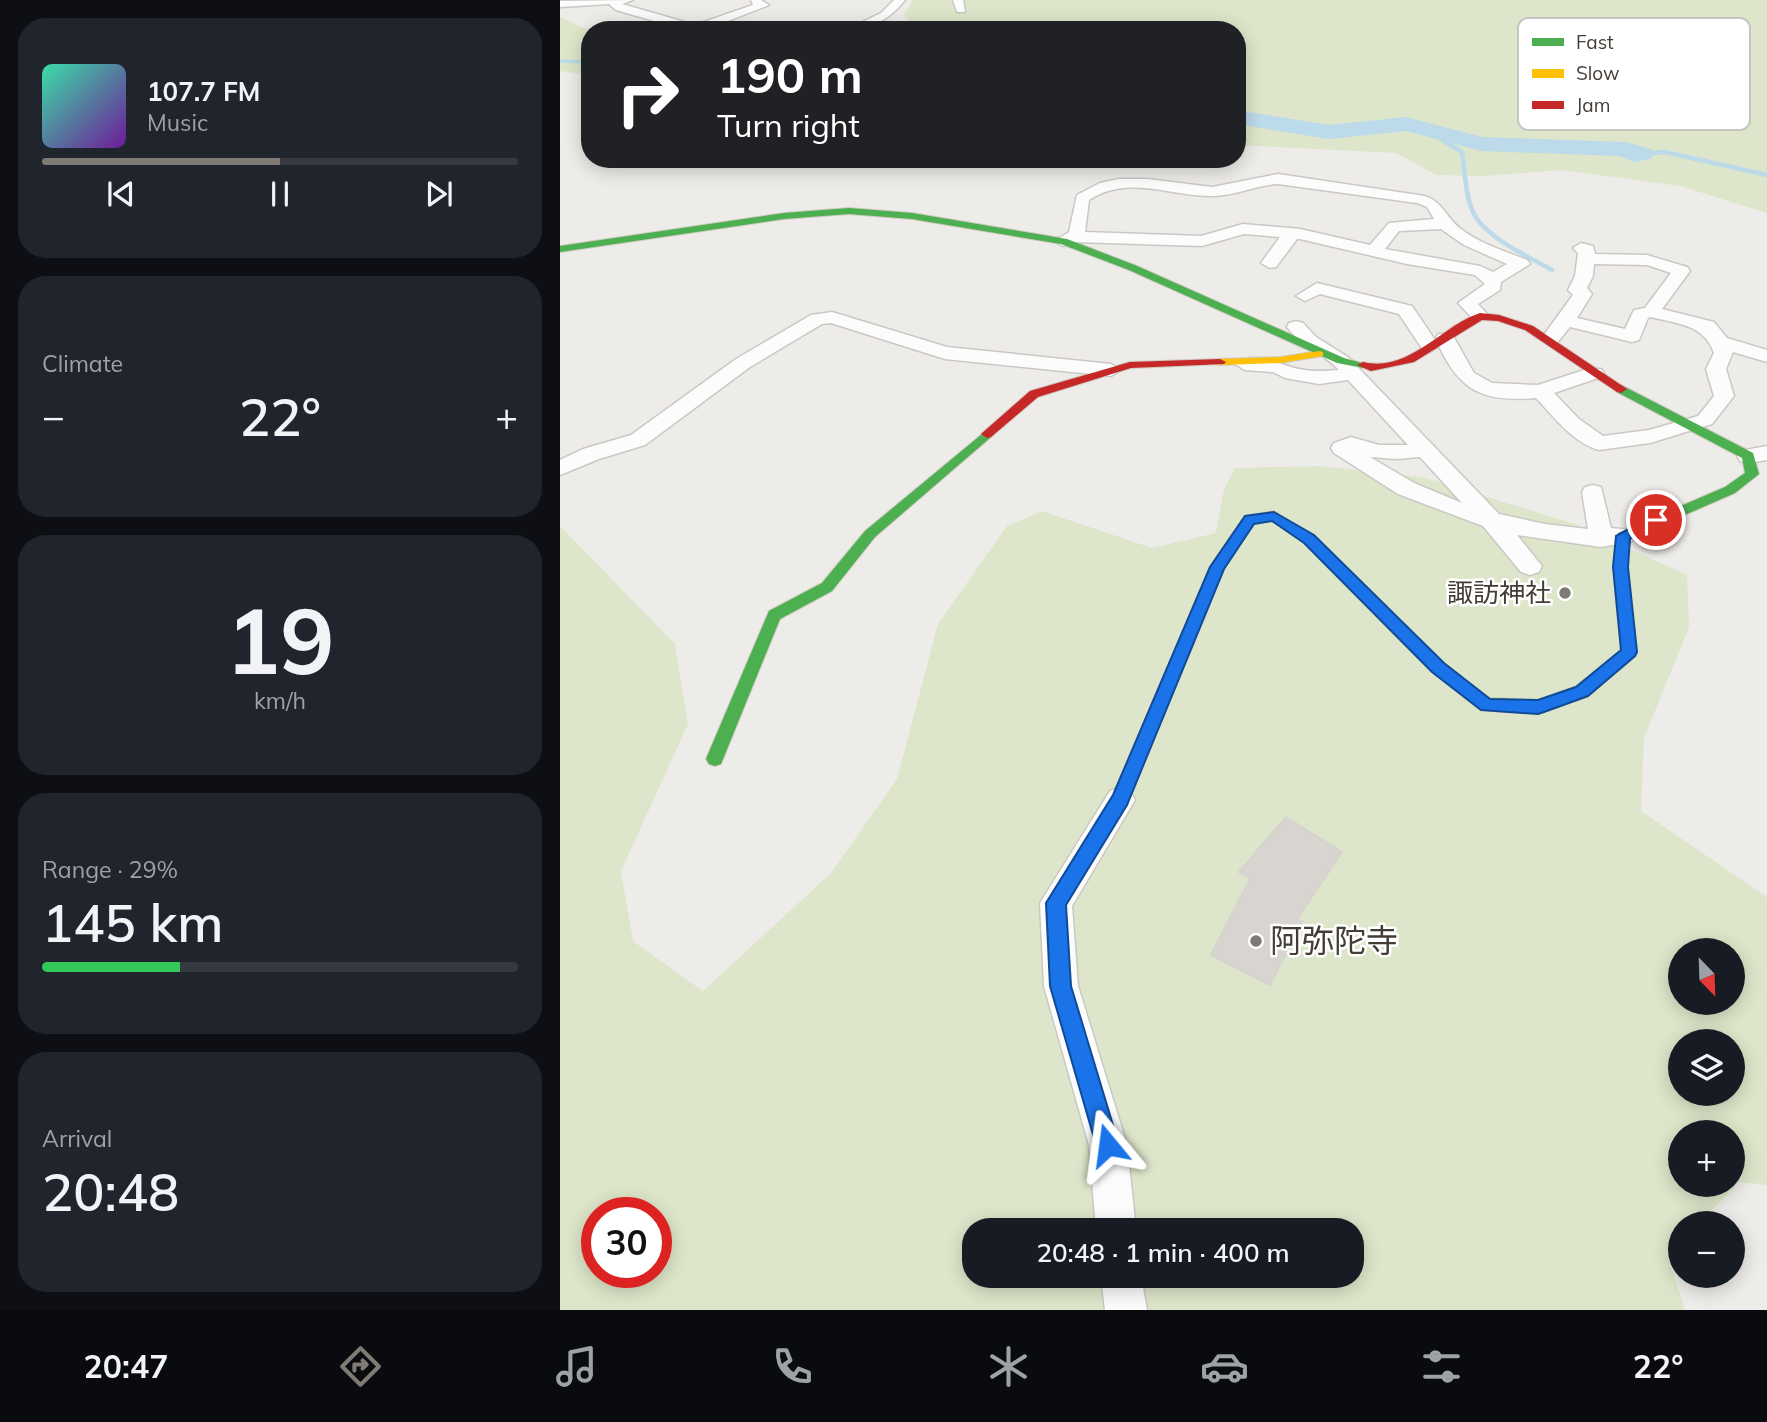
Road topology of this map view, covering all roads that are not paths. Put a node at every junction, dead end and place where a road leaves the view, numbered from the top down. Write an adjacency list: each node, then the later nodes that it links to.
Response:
1 (578, 0): 6 (street)
2 (635, 0): 5 (street)
3 (756, 0): 8 (street)
4 (900, 0): 9 (street)
5 (612, 1): 6 (street); 7 (street)
6 (562, 4)
7 (668, 21)
8 (719, 21)
9 (872, 21)
10 (1414, 227): 11 (street); 15 (street)
11 (1438, 229): 13 (street); 17 (street)
12 (1289, 233): 13 (street); 15 (street); 16 (street)
13 (1069, 239): 14 (street); 26 (street)
14 (560, 249)
15 (1374, 251): 17 (street)
16 (1270, 263)
17 (1492, 280): 20 (street)
18 (1305, 296): 24 (street)
19 (1651, 312): 21 (street); 21 (street); 25 (street)
20 (1480, 316): 23 (street); 24 (street)
21 (1566, 321): 23 (street)
22 (1296, 327): 29 (street)
23 (1550, 339): 31 (street)
24 (1437, 342): 29 (street); 32 (street)
25 (1720, 342): 27 (street); 33 (street)
26 (1320, 354): 28 (street); 29 (street)
27 (1767, 356)
28 (1224, 362): 29 (street); 30 (street)
29 (1347, 368): 34 (street)
30 (1111, 370): 36 (street); 41 (street)
31 (1594, 373): 32 (street); 33 (street)
32 (1541, 391): 33 (street)
33 (1689, 424): 35 (street)
34 (1425, 450): 38 (street); 38 (street)
35 (1757, 454): 39 (street)
36 (560, 468)
37 (1594, 492): 39 (street)
38 (1494, 523): 39 (street); 40 (street)
39 (1612, 538): 42 (street)
40 (1530, 566)
41 (715, 759)
42 (1120, 800): 43 (street)
43 (1115, 1218)
44 (1123, 1288): 45 (street)
45 (1126, 1310)

